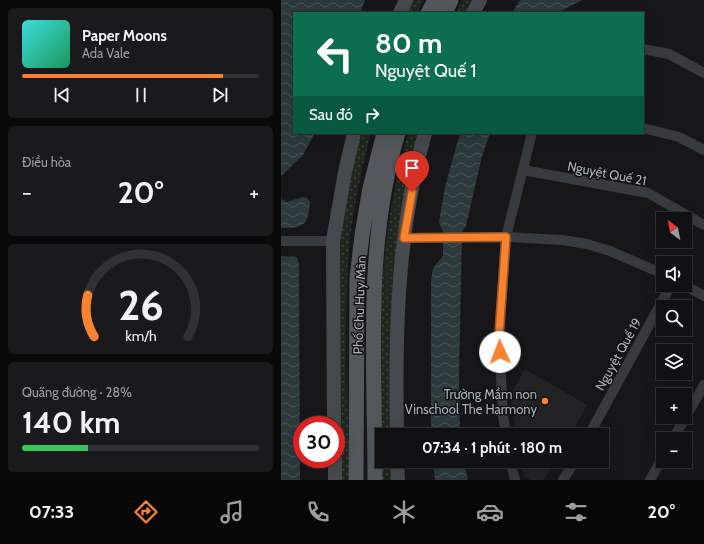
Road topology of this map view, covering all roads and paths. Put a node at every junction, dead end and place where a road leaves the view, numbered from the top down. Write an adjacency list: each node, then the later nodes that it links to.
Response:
1 (406, 0): 5 (main road)
2 (435, 0): 6 (main road)
3 (451, 0): 7 (main road)
4 (480, 0): 8 (main road)
5 (400, 12)
6 (429, 12)
7 (445, 12)
8 (474, 12)
9 (644, 49): 10 (street)
10 (704, 73)
11 (644, 128): 17 (street)
12 (354, 134): 23 (main road, Phố Chu Huy Mân)
13 (384, 134): 40 (main road, Phố Chu Huy Mân)
14 (398, 134): 41 (main road, Phố Chu Huy Mân)
15 (425, 134): 21 (main road)
16 (532, 134): 18 (street)
17 (704, 150)
18 (523, 170): 19 (street, Nguyệt Quế 21); 20 (street)
19 (704, 225)
20 (506, 237): 21 (street); 24 (street); 31 (street)
21 (404, 238): 30 (main road)
22 (281, 241): 23 (street)
23 (333, 241): 29 (main road, Phố Chu Huy Mân)
24 (656, 271)
25 (692, 289): 27 (street)
26 (667, 292): 32 (street, Nguyệt Quế 19)
27 (704, 296)
28 (704, 385): 33 (street)
29 (334, 416)
30 (397, 428)
31 (505, 428)
32 (593, 428)
33 (677, 432)
34 (335, 468): 39 (main road)
35 (397, 468): 42 (main road)
36 (512, 468): 43 (street)
37 (571, 468): 44 (street)
38 (657, 468): 45 (street)
39 (335, 480)
40 (356, 480)
41 (375, 480)
42 (398, 480)
43 (515, 480)
44 (563, 480)
45 (650, 480)

